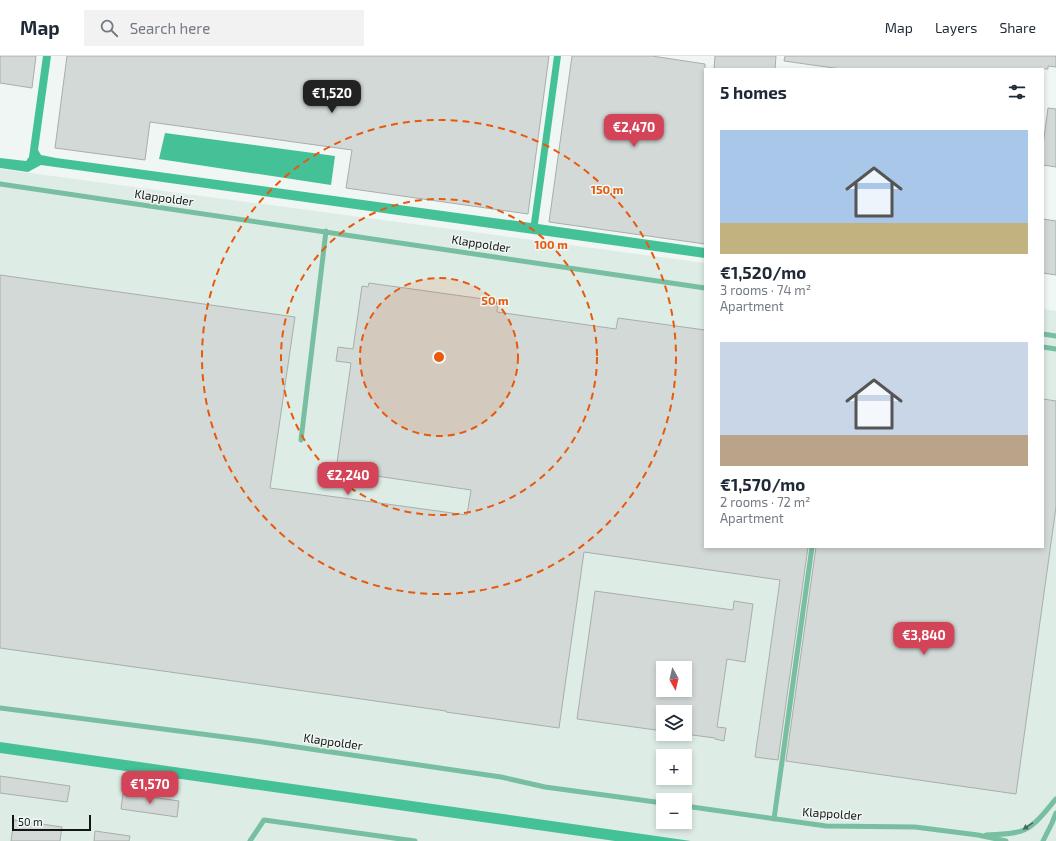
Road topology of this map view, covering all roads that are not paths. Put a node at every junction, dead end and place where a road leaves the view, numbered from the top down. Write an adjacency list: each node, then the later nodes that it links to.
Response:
1 (0, 184): 2 (lane, Klappolder)
2 (326, 231): 3 (lane, Klappolder); 8 (lane)
3 (704, 288)
4 (1044, 334): 5 (lane)
5 (1056, 336)
6 (1044, 347): 7 (lane)
7 (1056, 349)
8 (301, 440)
9 (812, 548): 15 (lane)
10 (0, 708): 12 (lane, Klappolder)
11 (1056, 799): 16 (lane, Klappolder, one-way to 16)
12 (656, 802)
13 (692, 807): 15 (lane, Klappolder)
14 (1056, 813): 20 (lane)
15 (774, 819): 16 (lane, Klappolder)
16 (978, 835): 19 (lane, Klappolder)
17 (250, 841): 18 (lane)
18 (415, 841)
19 (1006, 841)
20 (1043, 841)

